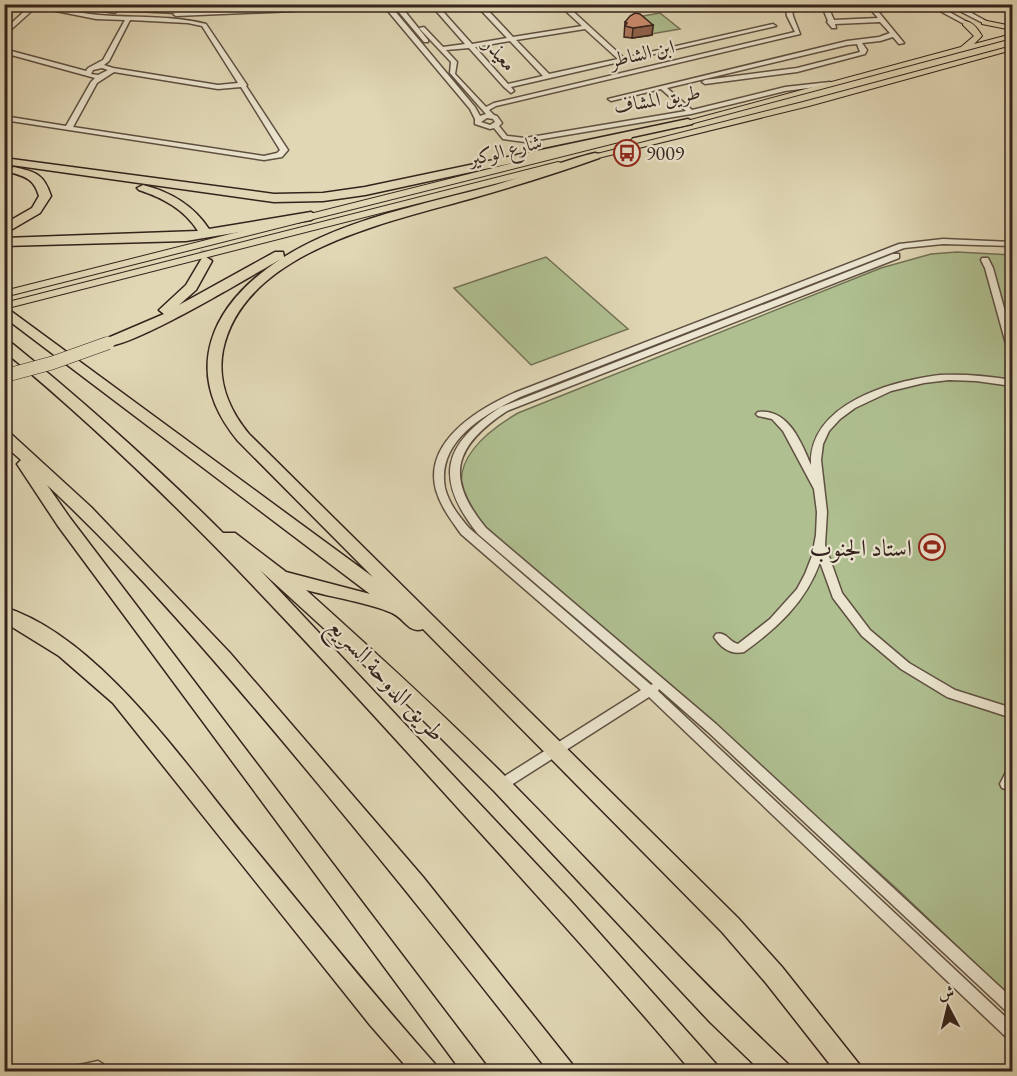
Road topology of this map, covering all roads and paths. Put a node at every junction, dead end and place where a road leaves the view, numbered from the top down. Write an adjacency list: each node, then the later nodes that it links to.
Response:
1 (65, 4): 23 (street)
2 (82, 4): 18 (street)
3 (116, 4): 6 (street)
4 (155, 4): 5 (street)
5 (191, 4)
6 (243, 4)
7 (326, 4): 18 (street)
8 (395, 4): 33 (street)
9 (403, 4): 38 (street)
10 (450, 4): 21 (street)
11 (478, 4): 36 (street)
12 (561, 4): 28 (street)
13 (788, 4): 35 (street, ابن الشاطر)
14 (824, 4): 24 (street)
15 (869, 4): 24 (street)
16 (930, 4): 26 (street)
17 (949, 4): 25 (street)
18 (309, 5): 23 (street)
19 (377, 5): 20 (street)
20 (386, 5): 67 (street)
21 (433, 5): 40 (street, معيذر)
22 (35, 6): 23 (street); 31 (street)
23 (127, 18): 50 (street); 57 (street)
24 (881, 20): 32 (street)
25 (985, 22): 30 (main road)
26 (966, 23): 42 (main road)
27 (773, 26): 29 (street)
28 (586, 27): 36 (street); 47 (street)
29 (763, 28): 35 (street); 45 (street)
30 (1012, 28)
31 (4, 34)
32 (894, 34): 37 (street); 39 (street)
33 (421, 36): 38 (street); 52 (street)
34 (1012, 36): 42 (main road, شارع الوكير)
35 (778, 38): 49 (street, ابن الشاطر)
36 (512, 39): 40 (street); 54 (street)
37 (858, 41): 51 (street); 55 (street)
38 (435, 42): 43 (street)
39 (901, 43)
40 (470, 46): 43 (street); 58 (street, معيذر)
41 (1012, 48): 48 (main road, شارع الوكير)
42 (963, 49): 65 (main road, شارع الوكير)
43 (444, 51): 52 (street)
44 (6, 52): 53 (street)
45 (641, 56): 47 (street); 49 (street)
46 (1012, 56): 48 (main road)
47 (623, 60): 54 (street)
48 (969, 60): 70 (main road, شارع الوكير)
49 (656, 67): 60 (street, ابن الشاطر)
50 (109, 68): 53 (street); 53 (street); 57 (street)
51 (722, 72): 55 (street); 59 (street)
52 (453, 73): 56 (street)
53 (91, 74): 69 (street)
54 (548, 77): 58 (street)
55 (732, 79): 59 (street)
56 (462, 83): 62 (street); 63 (street)
57 (244, 85): 69 (street)
58 (506, 86): 60 (street, معيذر)
59 (659, 88): 61 (street); 65 (street)
60 (518, 99): 62 (street, ابن الشاطر)
61 (611, 99)
62 (494, 105): 63 (street, ابن الشاطر)
63 (485, 110): 64 (street)
64 (491, 116): 67 (street); 68 (street)
65 (687, 116): 68 (street, طريق المشاف); 72 (highway); 74 (main road, شارع الوكير)
66 (4, 118): 69 (street)
67 (478, 119): 68 (street, طريق المشاف)
68 (495, 126)
69 (68, 129)
70 (595, 156): 75 (highway); 84 (main road, شارع الوكير)
71 (4, 161): 72 (highway)
72 (22, 164): 77 (highway)
73 (4, 168): 76 (highway)
74 (311, 216): 78 (highway); 83 (main road, شارع الوكير)
75 (380, 221): 85 (highway); 100 (highway)
76 (4, 230)
77 (204, 231)
78 (4, 242)
79 (1012, 244): 99 (street)
80 (1012, 250): 99 (street)
81 (984, 260): 87 (street)
82 (206, 261): 85 (highway)
83 (4, 294)
84 (4, 308): 96 (highway)
85 (115, 340): 88 (highway, bridge)
86 (4, 344): 93 (highway, طريق الدوحة السريع)
87 (1012, 351)
88 (4, 376)
89 (1012, 383): 92 (street)
90 (761, 414): 92 (street)
91 (7, 439): 109 (highway); 110 (highway)
92 (819, 494): 94 (street)
93 (187, 505): 95 (highway); 111 (highway, طريق الدوحة السريع)
94 (821, 548): 98 (street); 101 (street)
95 (282, 578): 96 (highway); 103 (highway)
96 (400, 609): 100 (highway)
97 (4, 614): 108 (highway)
98 (720, 637)
99 (655, 687): 102 (street); 104 (street); 105 (street)
100 (495, 688): 102 (highway)
101 (1012, 713)
102 (557, 750): 103 (street); 113 (highway)
103 (501, 785): 112 (highway)
104 (1012, 1007)
105 (1012, 1033)
106 (98, 1069): 107 (street)
107 (75, 1071)
108 (427, 1071)
109 (477, 1071)
110 (564, 1071)
111 (708, 1071)
112 (780, 1071)
113 (851, 1071)

